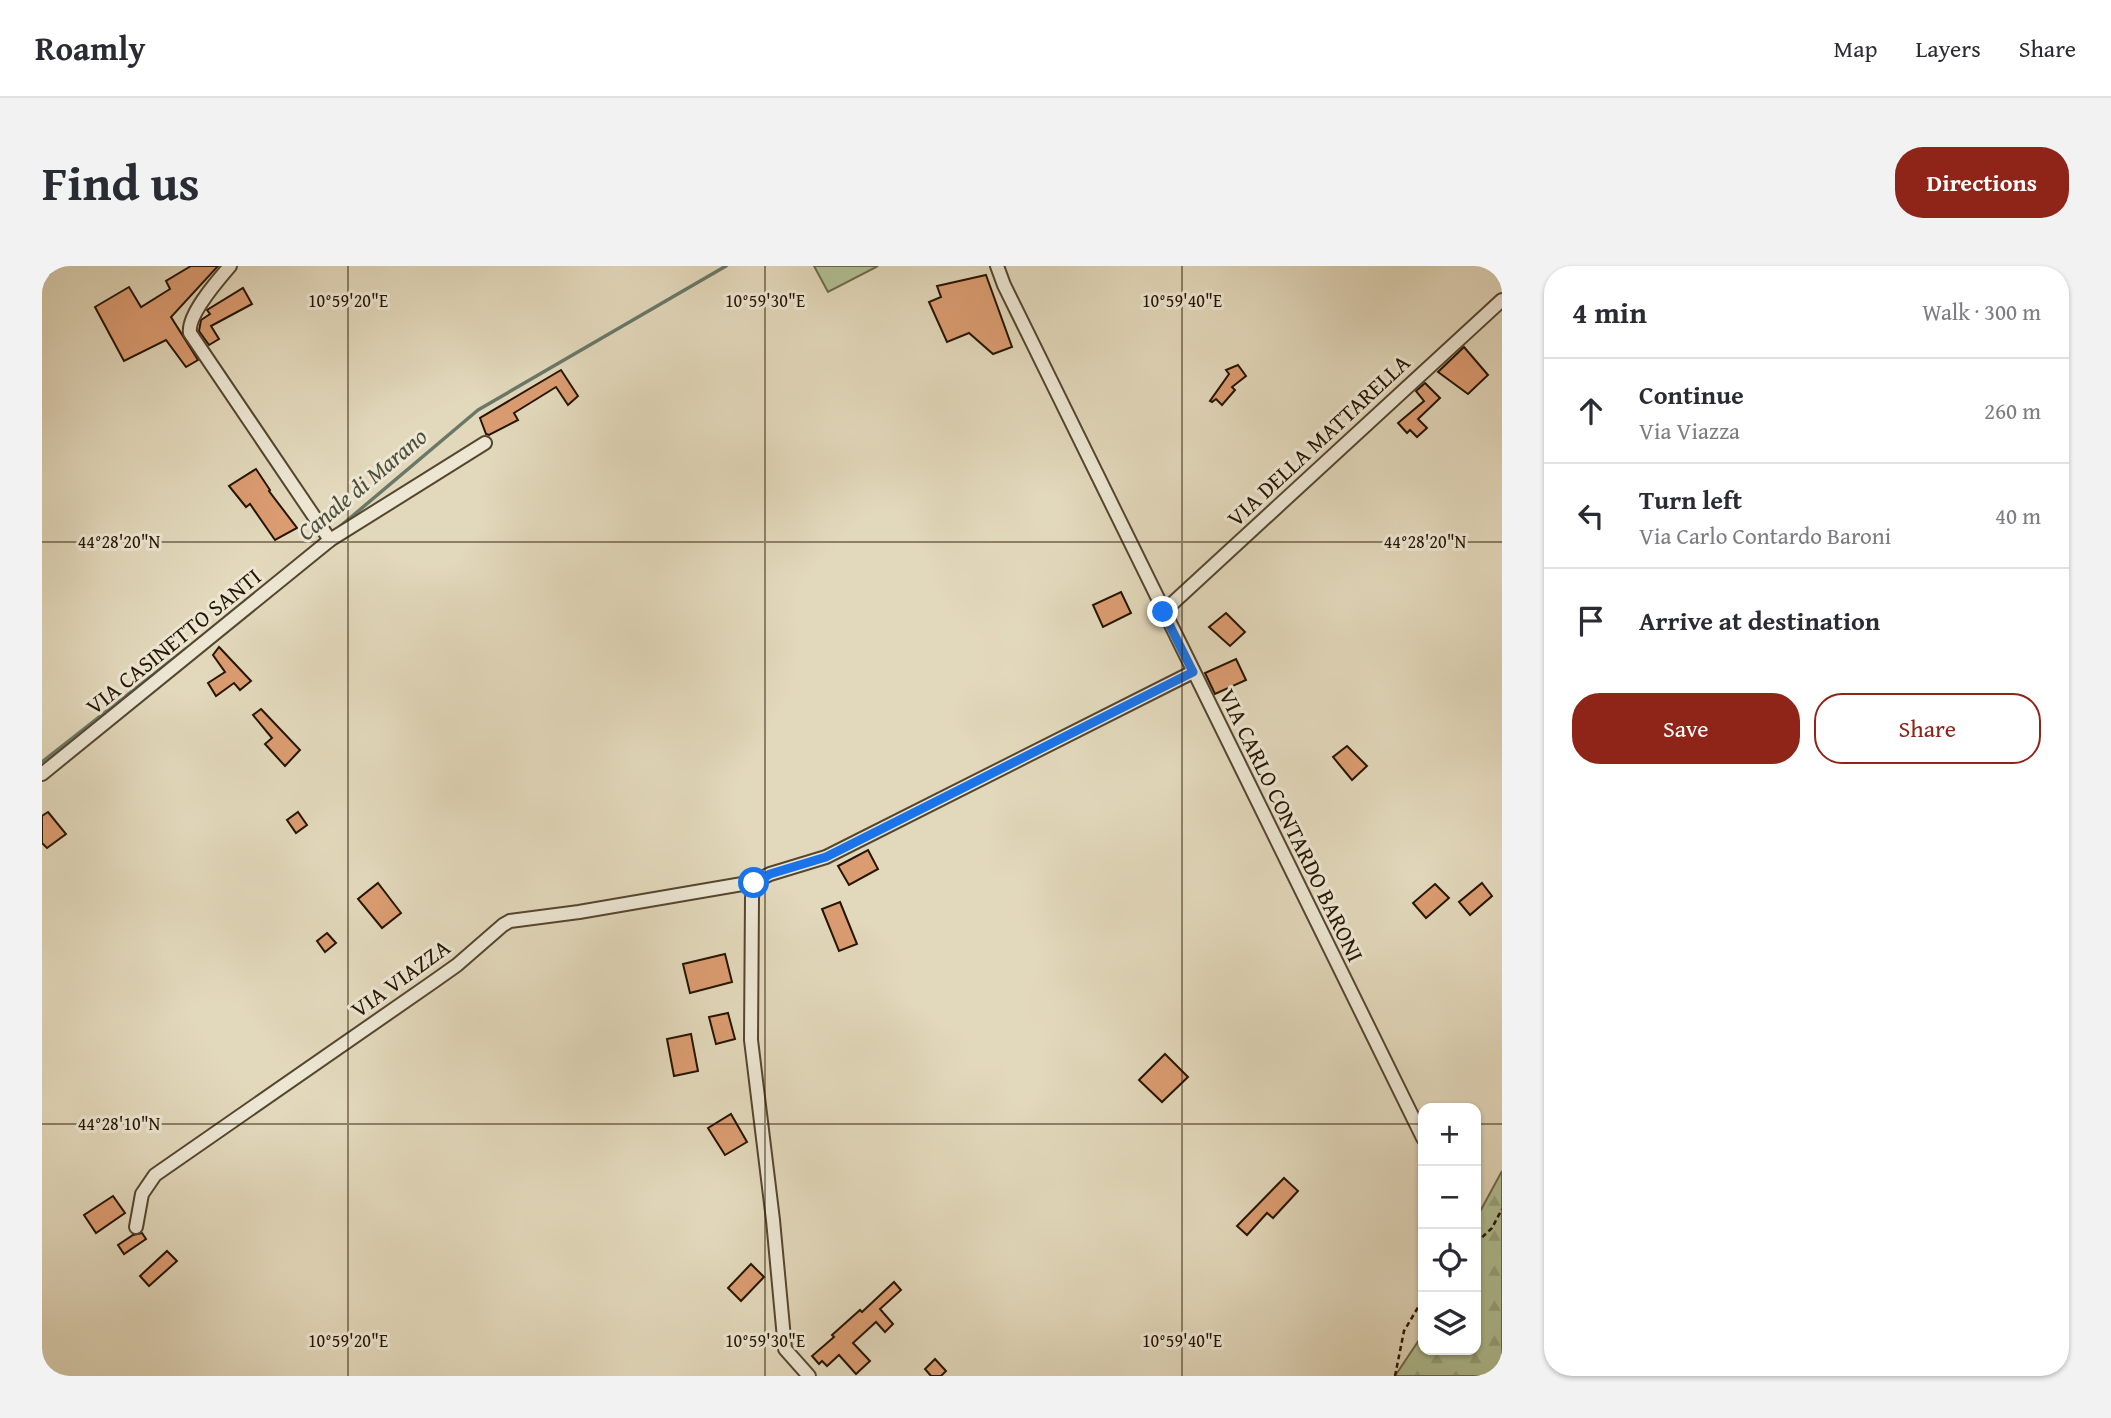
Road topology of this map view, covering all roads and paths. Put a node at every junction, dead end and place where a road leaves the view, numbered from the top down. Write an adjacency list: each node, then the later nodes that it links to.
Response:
1 (230, 266): 5 (street)
2 (997, 266): 6 (street, VIA CARLO CONTARDO BARONI)
3 (1502, 300): 6 (street, VIA DELLA MATTARELLA)
4 (485, 443): 5 (street, VIA CASINETTO SANTI)
5 (327, 536): 8 (street, VIA CASINETTO SANTI)
6 (1163, 612): 7 (street, VIA CARLO CONTARDO BARONI)
7 (1193, 672): 9 (street, VIA VIAZZA); 10 (street, VIA CARLO CONTARDO BARONI)
8 (42, 774)
9 (754, 883): 12 (street, VIA VIAZZA); 15 (street)
10 (1418, 1128)
11 (1502, 1209): 13 (path)
12 (136, 1227)
13 (1481, 1239)
14 (1418, 1307): 16 (path)
15 (809, 1376)
16 (1395, 1376)

